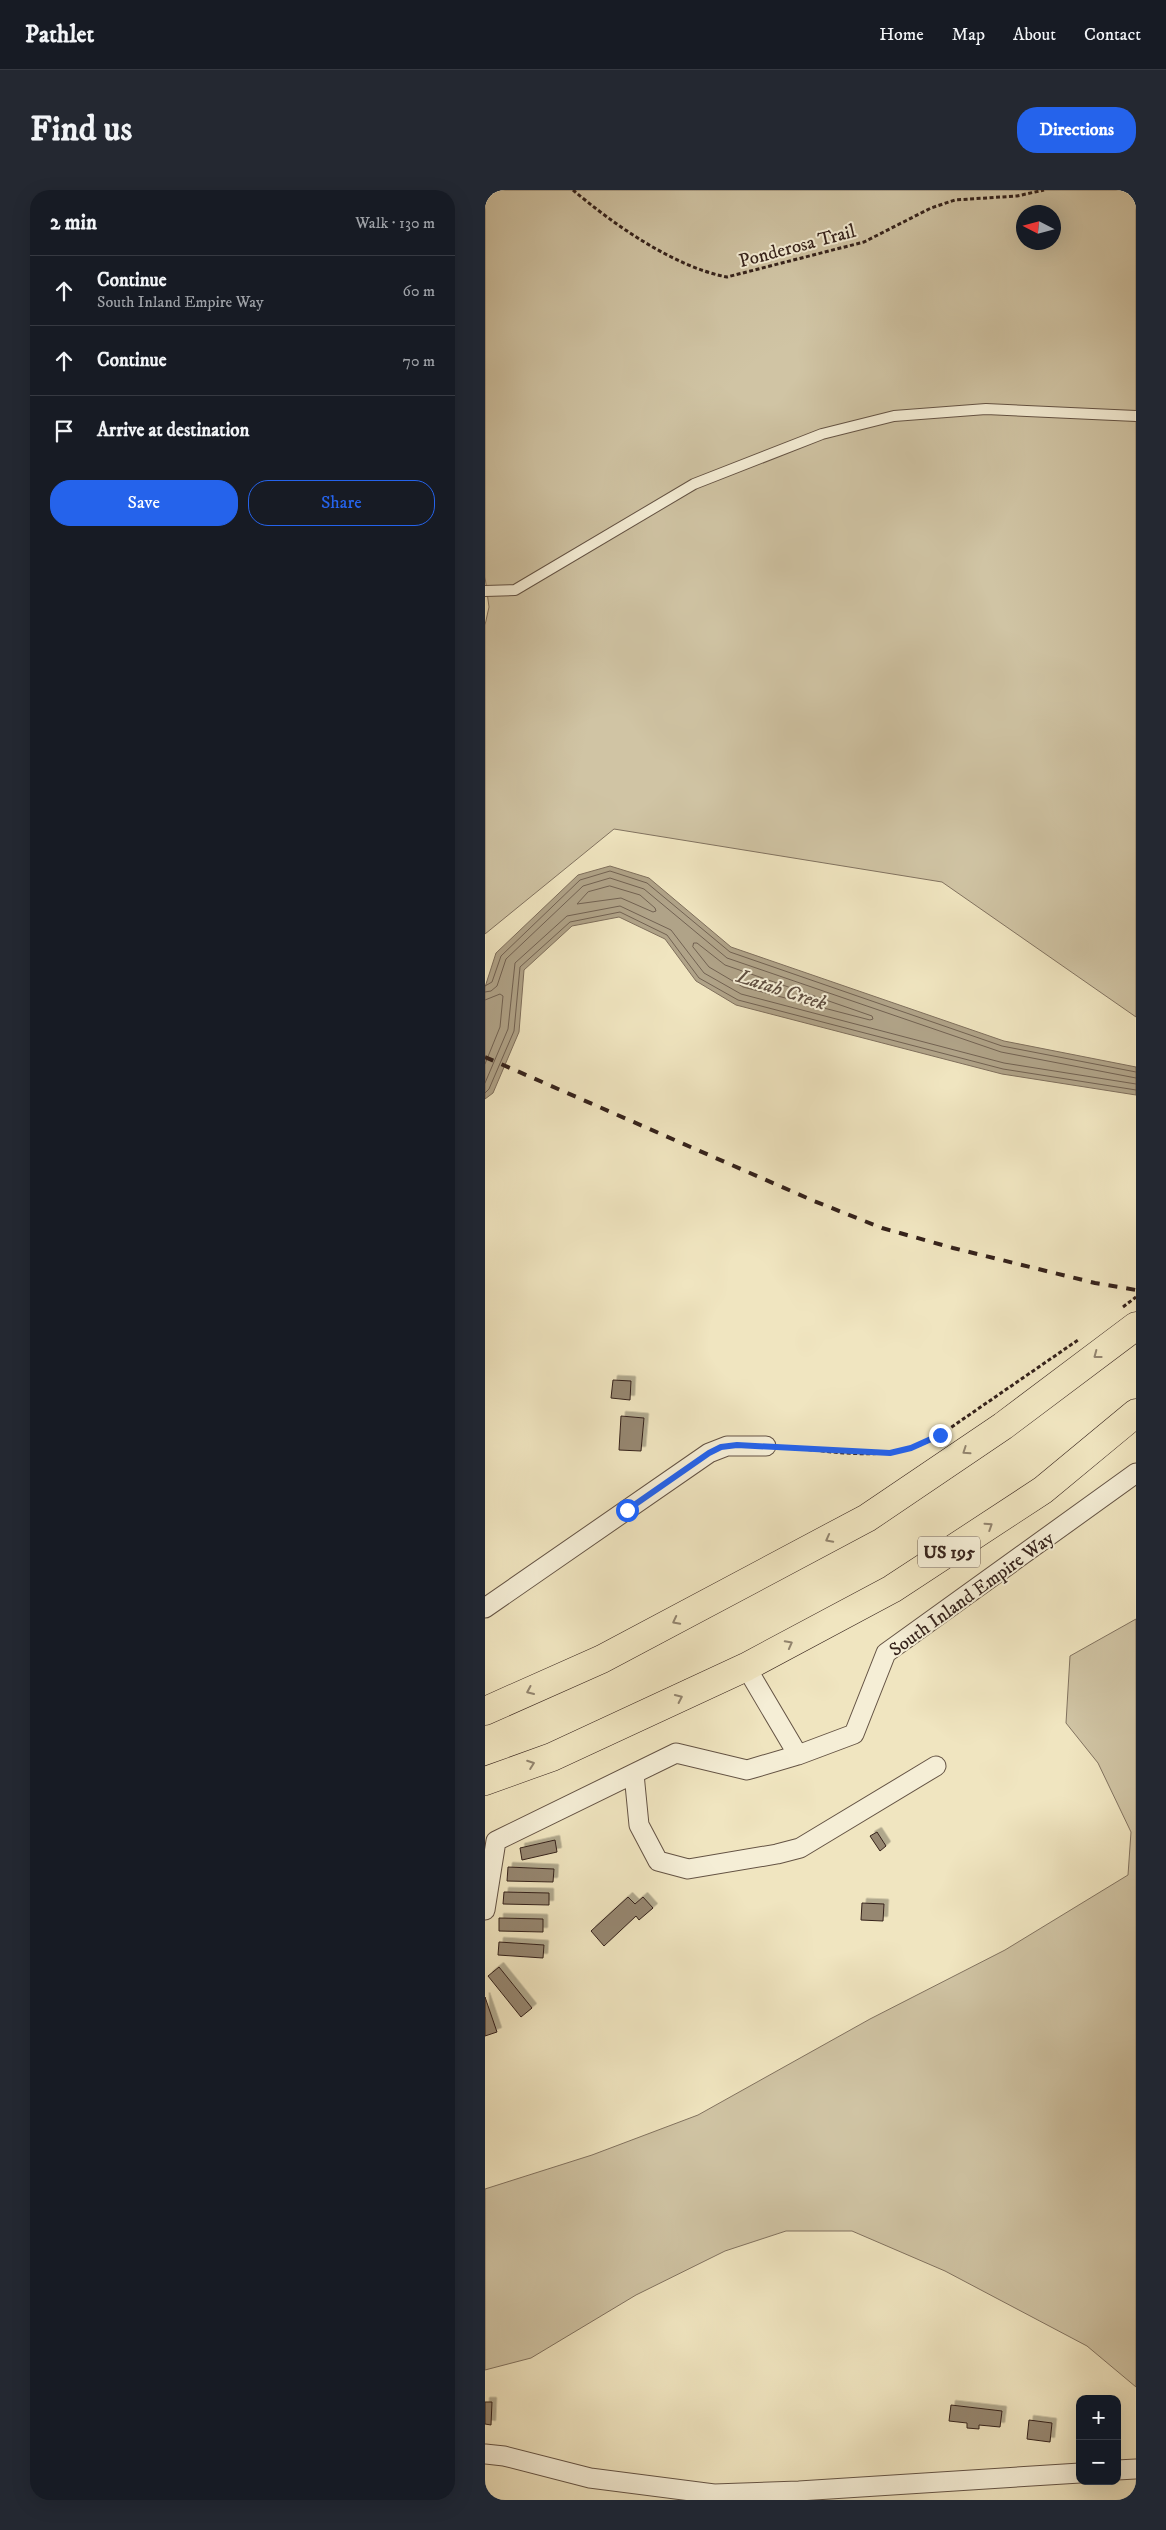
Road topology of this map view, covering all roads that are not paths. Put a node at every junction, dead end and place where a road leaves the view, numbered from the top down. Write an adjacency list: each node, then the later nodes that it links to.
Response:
1 (1136, 416): 2 (lane)
2 (485, 591)
3 (1126, 1319): 9 (highway, one-way to 9)
4 (1136, 1413): 8 (highway, US 195, one-way to 4)
5 (767, 1446): 7 (street)
6 (1136, 1473): 10 (street, South Inland Empire Way)
7 (485, 1608)
8 (746, 1667): 10 (street); 13 (highway, US 195, one-way to 8)
9 (485, 1710)
10 (798, 1756): 12 (street, South Inland Empire Way)
11 (936, 1766): 12 (street)
12 (634, 1774): 14 (street, South Inland Empire Way)
13 (485, 1781)
14 (485, 1910)
15 (485, 2454): 18 (street)
16 (1136, 2469): 17 (street)
17 (1121, 2470)
18 (1076, 2473)

